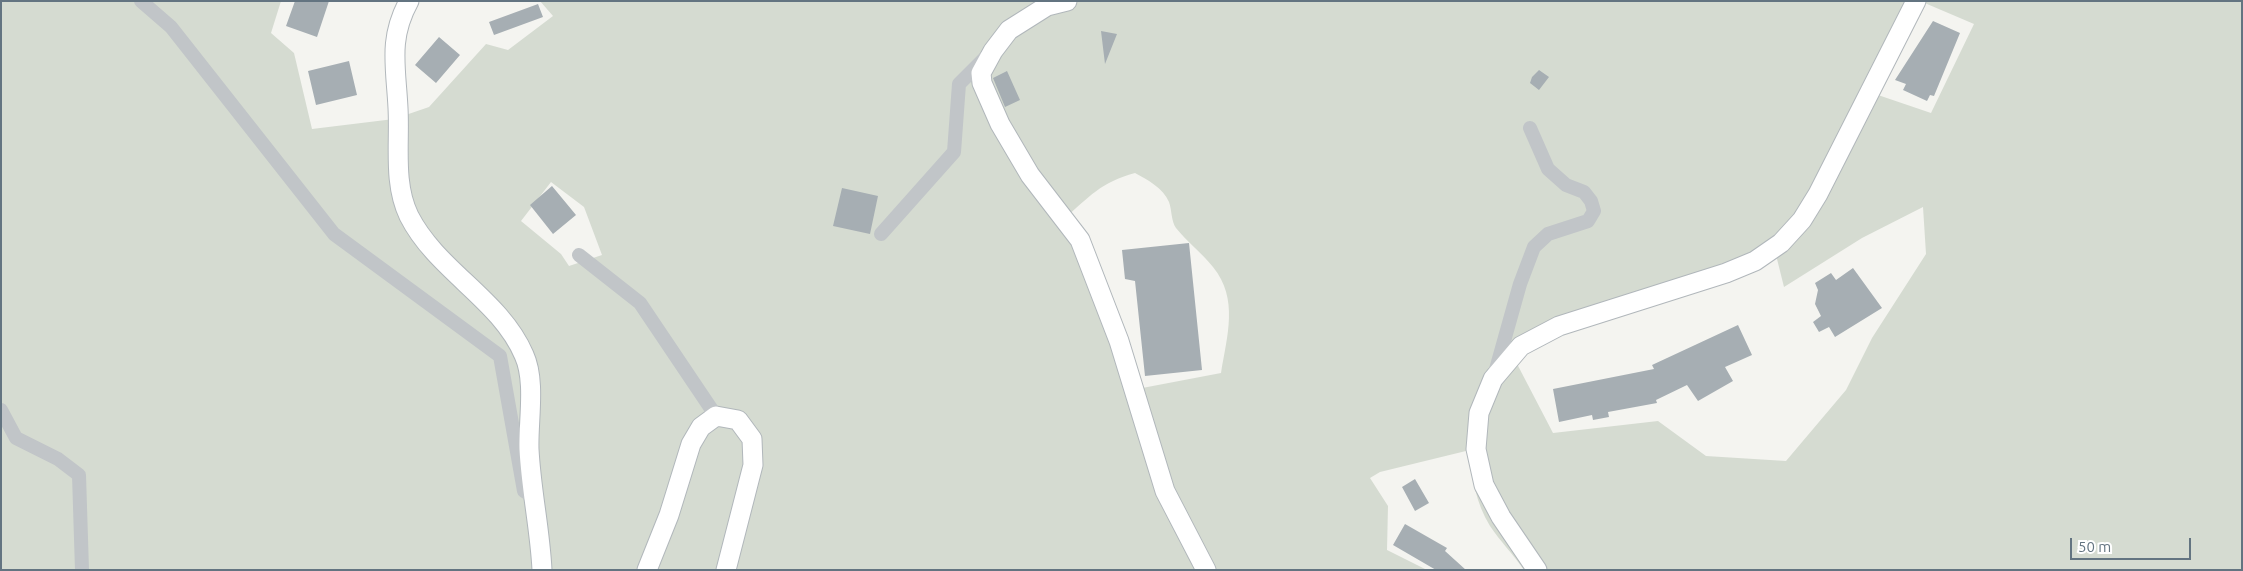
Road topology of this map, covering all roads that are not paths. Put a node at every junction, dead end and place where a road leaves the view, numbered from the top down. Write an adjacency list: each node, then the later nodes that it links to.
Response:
1 (141, 1): 12 (street)
2 (409, 1): 12 (street)
3 (1067, 1): 5 (street)
4 (1916, 1): 9 (street)
5 (993, 51): 7 (street); 17 (street)
6 (1530, 128): 9 (street)
7 (881, 234)
8 (579, 255): 11 (street)
9 (1493, 379): 18 (street)
10 (1, 410): 13 (street)
11 (716, 416): 15 (street); 16 (street)
12 (535, 497): 14 (street)
13 (82, 570)
14 (542, 570)
15 (647, 570)
16 (726, 570)
17 (1206, 570)
18 (1537, 570)

